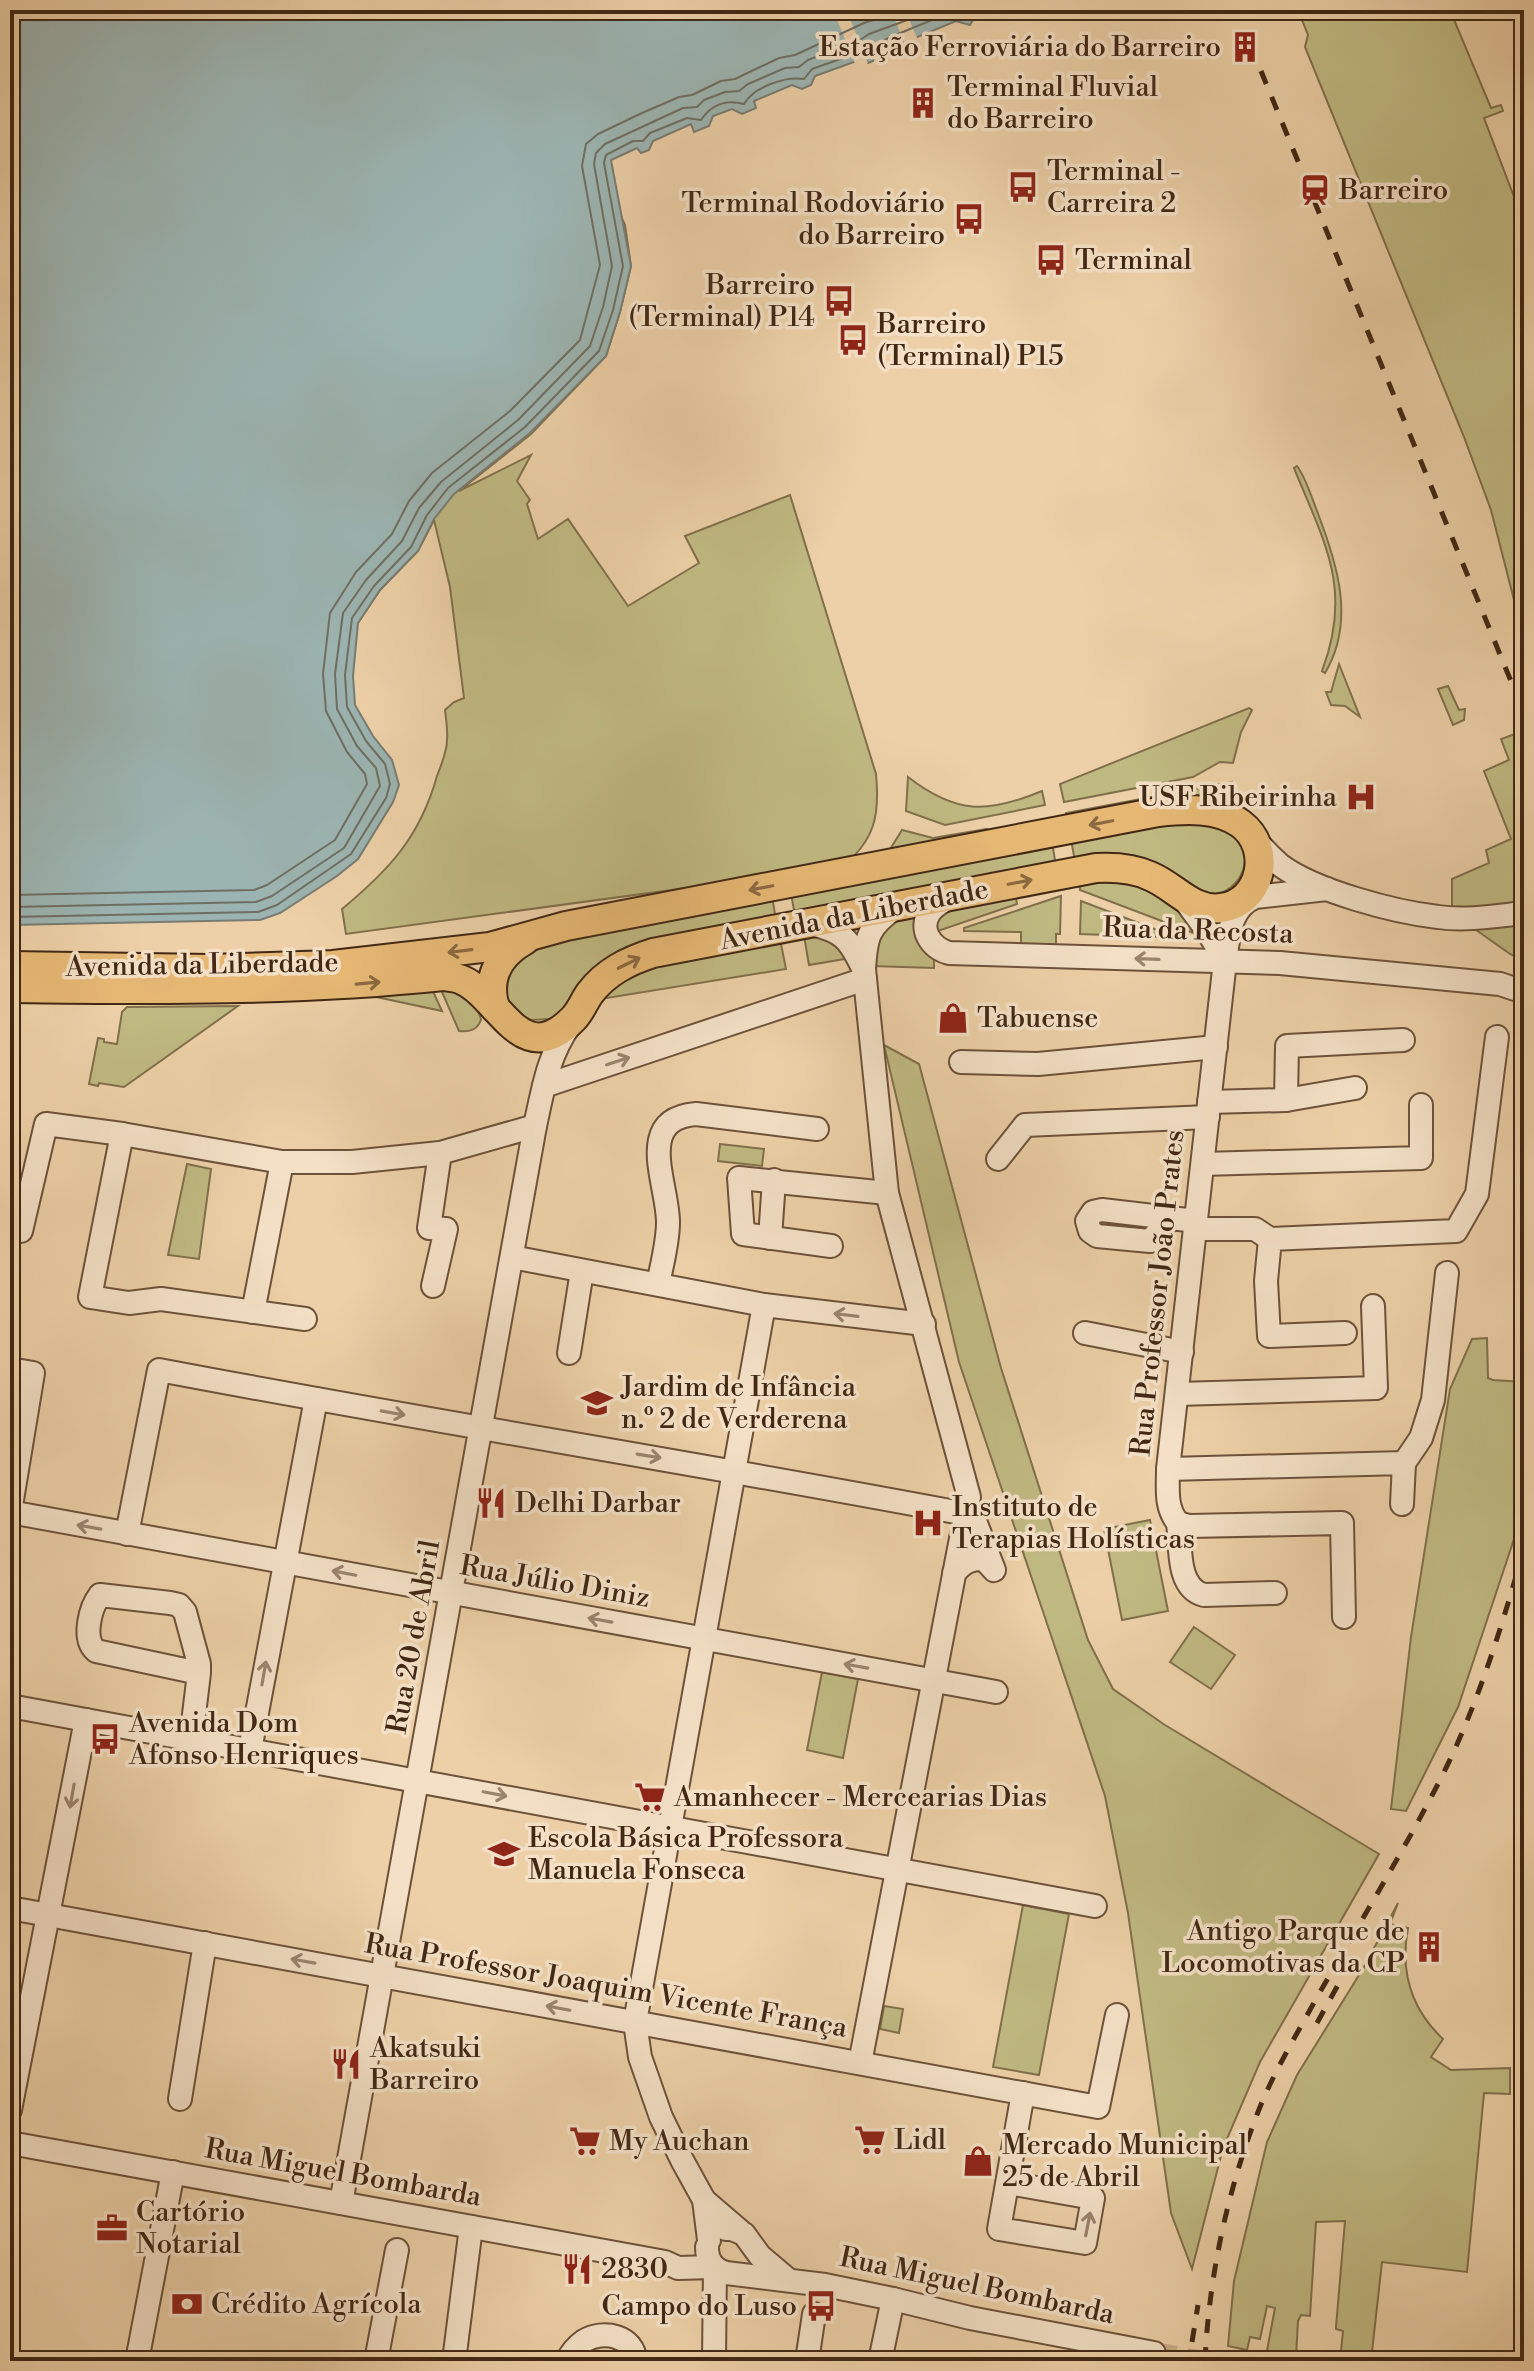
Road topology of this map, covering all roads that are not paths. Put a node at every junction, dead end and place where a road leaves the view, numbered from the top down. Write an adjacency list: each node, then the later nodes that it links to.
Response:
1 (1253, 837): 2 (street, Avenida da Liberdade); 5 (main road); 9 (main road, Avenida da Liberdade, one-way to 9)
2 (1332, 890): 5 (street, Avenida da Liberdade); 7 (street, Avenida da Liberdade)
3 (953, 895): 4 (main road, Avenida da Liberdade, one-way to 4); 6 (main road, Avenida da Liberdade); 10 (street, Rua da Recosta, one-way to 3)
4 (1181, 895): 5 (main road, Avenida da Liberdade); 10 (street)
5 (1244, 901): 10 (street, Rua Professor João Prates)
6 (897, 906): 8 (main road, Avenida da Liberdade); 12 (street)
7 (1524, 913)
8 (808, 923): 12 (street); 15 (main road, Avenida da Liberdade, one-way to 8)
9 (536, 934): 11 (main road, Avenida da Liberdade, one-way to 11); 16 (main road, Avenida da Liberdade)
10 (1225, 961): 14 (street, Rua da Recosta); 19 (street, Rua Professor João Prates)
11 (10, 966)
12 (864, 974): 21 (street, one-way to 12); 34 (street)
13 (10, 988): 16 (main road, Avenida da Liberdade, one-way to 16)
14 (1524, 992)
15 (575, 1017): 16 (main road, Avenida da Liberdade); 21 (street, Rua 20 de Abril)
16 (505, 1018): 21 (street)
17 (1497, 1037): 39 (street)
18 (1403, 1040): 23 (street)
19 (1216, 1047): 20 (street); 25 (street, Rua Professor João Prates)
20 (961, 1062)
21 (544, 1083): 26 (street, Rua 20 de Abril)
22 (1355, 1088): 23 (street)
23 (1286, 1100): 25 (street)
24 (1421, 1105): 32 (street)
25 (1209, 1110): 30 (street); 32 (street, Rua Professor João Prates)
26 (535, 1126): 29 (street); 41 (street, Rua 20 de Abril)
27 (817, 1129): 44 (street)
28 (122, 1134): 31 (street); 37 (street); 48 (street)
29 (440, 1153): 31 (street); 45 (street)
30 (998, 1159)
31 (282, 1162): 48 (street)
32 (1203, 1164): 36 (street, Rua Professor João Prates)
33 (774, 1180): 34 (street); 38 (street); 38 (street)
34 (887, 1193): 50 (street)
35 (1170, 1219): 36 (street)
36 (1195, 1225): 39 (street); 53 (street, Rua Professor João Prates)
37 (10, 1229)
38 (770, 1238): 40 (street)
39 (1270, 1239): 52 (street)
40 (831, 1246)
41 (512, 1257): 42 (street); 58 (street, Rua 20 de Abril)
42 (582, 1271): 44 (street); 54 (street)
43 (1447, 1273): 59 (street)
44 (658, 1284): 46 (street)
45 (433, 1286)
46 (764, 1305): 50 (street, one-way to 46); 61 (street)
47 (1373, 1306): 56 (street)
48 (253, 1312): 49 (street)
49 (305, 1319)
50 (924, 1324): 64 (street)
51 (1085, 1333): 53 (street)
52 (1345, 1333)
53 (1182, 1352): 56 (street, Rua Professor João Prates)
54 (569, 1353)
55 (10, 1369): 63 (street)
56 (1178, 1394): 60 (street, Rua Professor João Prates)
57 (316, 1399): 58 (street, one-way to 58); 66 (street); 67 (street)
58 (481, 1428): 61 (street, one-way to 61); 70 (street, Rua 20 de Abril)
59 (1404, 1463): 60 (street); 62 (street)
60 (1168, 1469): 65 (street, Rua Professor João Prates)
61 (735, 1470): 64 (street); 72 (street)
62 (1402, 1504)
63 (10, 1512): 66 (street, Rua Júlio Diniz, one-way to 63)
64 (966, 1514): 68 (street); 68 (street)
65 (1178, 1523): 69 (street, Rua Professor João Prates); 71 (street)
66 (127, 1534): 67 (street, Rua Júlio Diniz)
67 (284, 1561): 70 (street, Rua Júlio Diniz, one-way to 67); 79 (street, one-way to 67)
68 (954, 1573): 74 (street)
69 (1275, 1593)
70 (452, 1594): 72 (street, Rua Júlio Diniz, one-way to 70); 80 (street, Rua 20 de Abril)
71 (1344, 1617)
72 (704, 1639): 74 (street, Rua Júlio Diniz, one-way to 72); 81 (street)
73 (199, 1673): 73 (street); 78 (street)
74 (933, 1680): 75 (street, Rua Júlio Diniz); 82 (street)
75 (996, 1692)
76 (10, 1706): 77 (street)
77 (86, 1720): 78 (street); 85 (street, one-way to 85)
78 (191, 1739): 79 (street)
79 (250, 1750): 80 (street)
80 (418, 1780): 81 (street, one-way to 81); 87 (street, Rua 20 de Abril)
81 (669, 1828): 82 (street); 89 (street)
82 (897, 1869): 83 (street); 90 (street)
83 (1095, 1906)
84 (10, 1908): 85 (street, Rua Professor Joaquim Vicente França)
85 (50, 1915): 86 (street, Rua Professor Joaquim Vicente França); 93 (street)
86 (205, 1943): 87 (street, Rua Professor Joaquim Vicente França, one-way to 86); 92 (street)
87 (383, 1975): 89 (street, Rua Professor Joaquim Vicente França, one-way to 87); 98 (street, Rua 20 de Abril)
88 (1117, 2015): 91 (street, Rua Professor Joaquim Vicente França)
89 (635, 2022): 90 (street, Rua Professor Joaquim Vicente França); 97 (street)
90 (860, 2063): 91 (street, Rua Professor Joaquim Vicente França)
91 (1023, 2093): 96 (street)
92 (180, 2099)
93 (10, 2110)
94 (10, 2143): 95 (street, Rua Miguel Bombarda)
95 (173, 2172): 98 (street, Rua Miguel Bombarda); 107 (street)
96 (1008, 2183): 96 (street, one-way to 96)
97 (704, 2200): 100 (street); 102 (street)
98 (341, 2203): 99 (street, Rua Miguel Bombarda)
99 (471, 2227): 102 (street, Rua Miguel Bombarda); 109 (street)
100 (745, 2238): 102 (street, Rua Miguel Bombarda); 102 (street); 103 (street)
101 (397, 2250): 108 (street)
102 (716, 2259): 103 (street, Rua Miguel Bombarda); 112 (street)
103 (788, 2279): 104 (street, Rua Miguel Bombarda)
104 (893, 2299): 106 (street, Rua Miguel Bombarda); 114 (street)
105 (814, 2314): 113 (street)
106 (1154, 2353)
107 (137, 2361)
108 (376, 2361)
109 (454, 2361)
110 (567, 2361): 111 (street)
111 (635, 2361)
112 (714, 2361)
113 (807, 2361)
114 (880, 2361)

